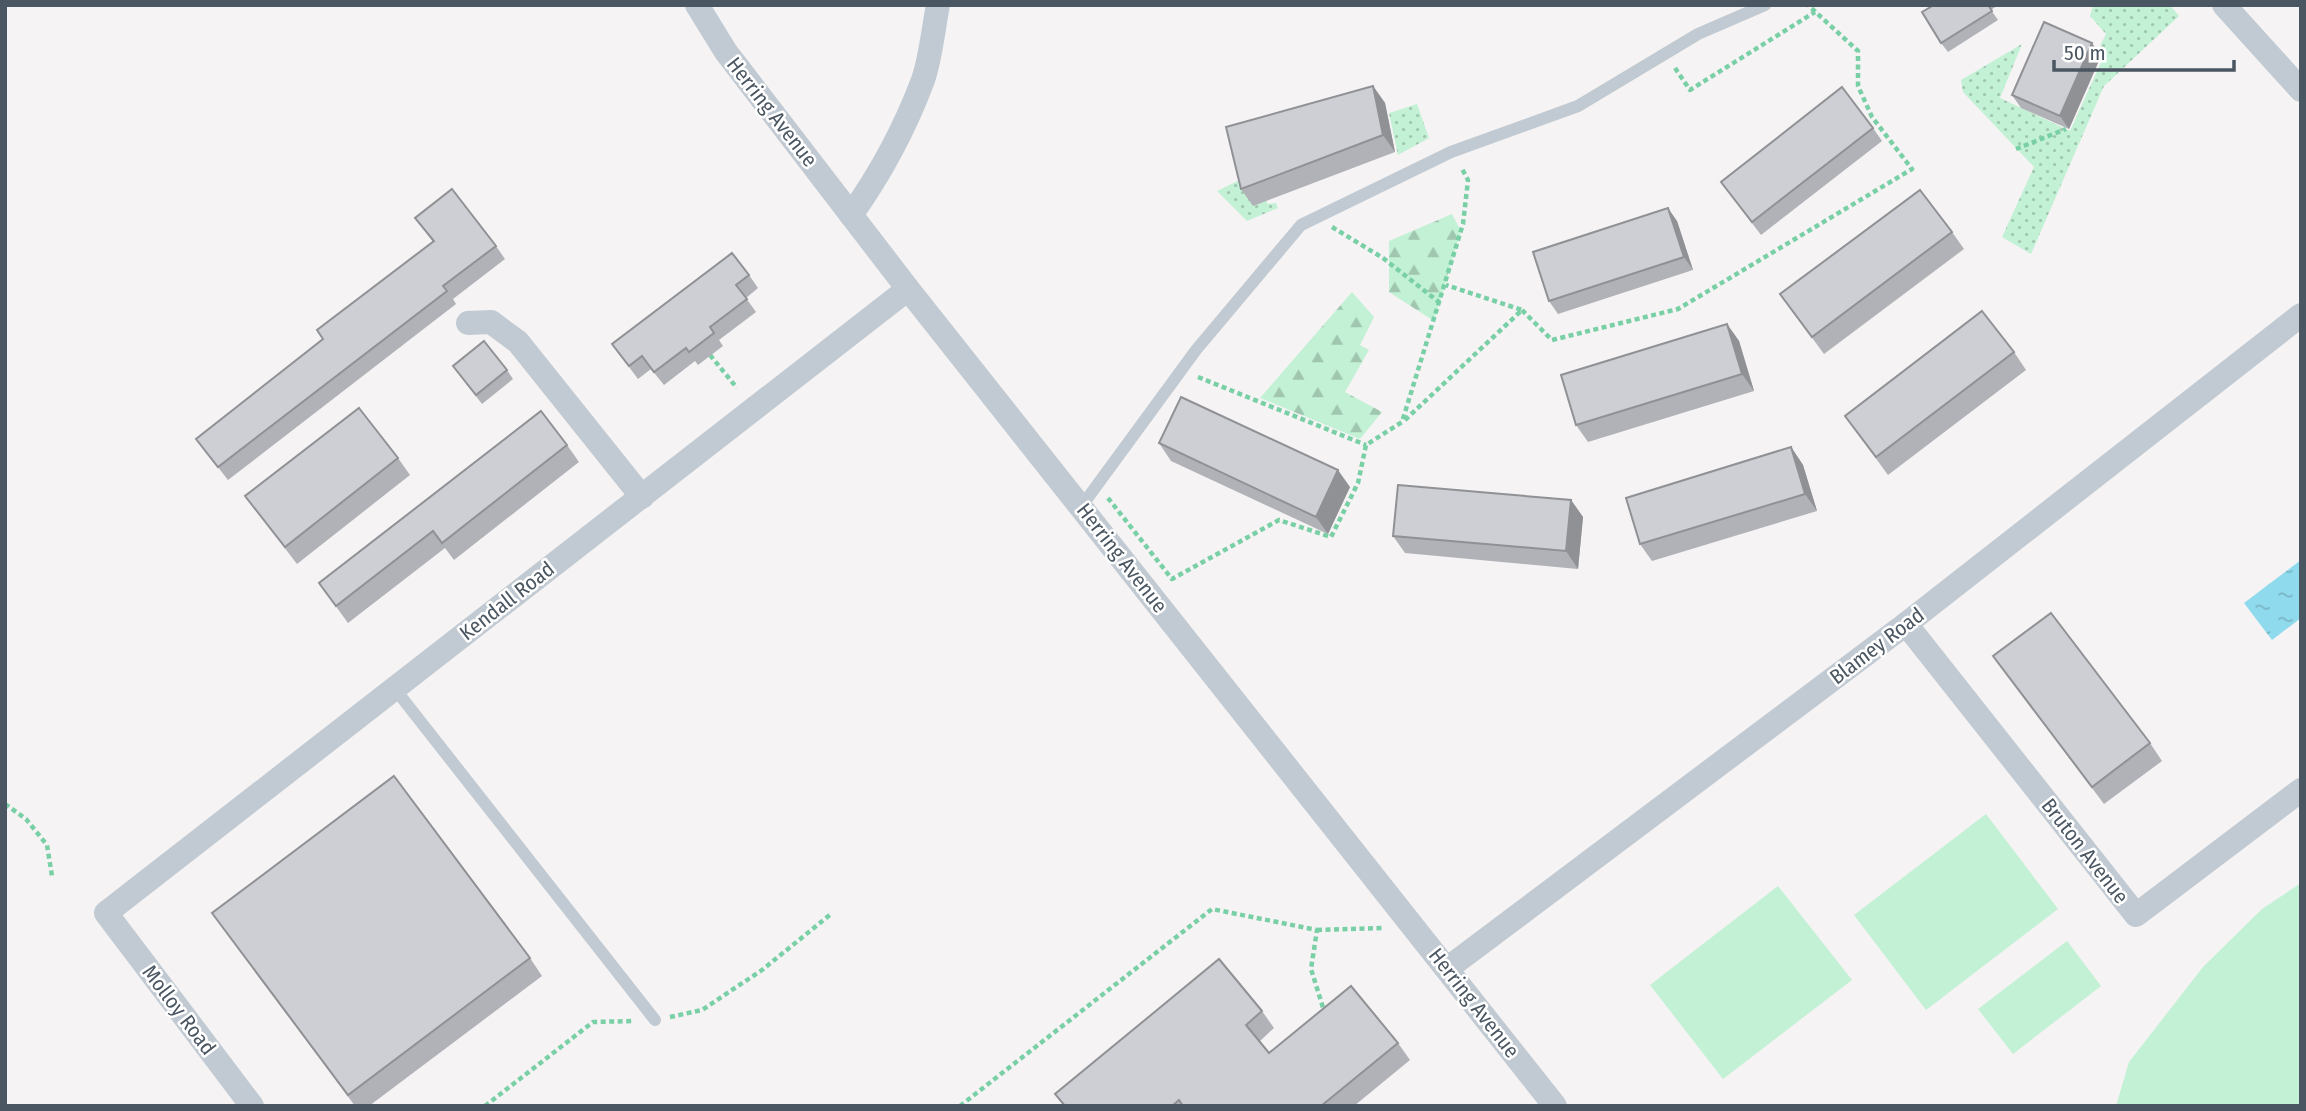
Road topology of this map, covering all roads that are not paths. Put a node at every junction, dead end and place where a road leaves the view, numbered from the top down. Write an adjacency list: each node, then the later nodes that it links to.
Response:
1 (697, 5): 6 (street, Herring Avenue)
2 (938, 5): 6 (street)
3 (1765, 5): 11 (lane)
4 (2224, 5): 5 (street)
5 (2301, 90)
6 (851, 215): 7 (street, Herring Avenue)
7 (908, 289): 10 (street, Kendall Road); 11 (street, Herring Avenue)
8 (2301, 315): 12 (street, Blamey Road)
9 (468, 323): 10 (street)
10 (642, 497): 13 (street, Kendall Road)
11 (1081, 507): 16 (street, Herring Avenue)
12 (1906, 624): 14 (street, Bruton Avenue); 16 (street, Blamey Road)
13 (395, 689): 15 (street, Kendall Road); 17 (lane)
14 (2301, 790)
15 (106, 913): 18 (street, Molloy Road)
16 (1448, 968): 19 (street, Herring Avenue)
17 (655, 1020)
18 (252, 1106)
19 (1555, 1106)

